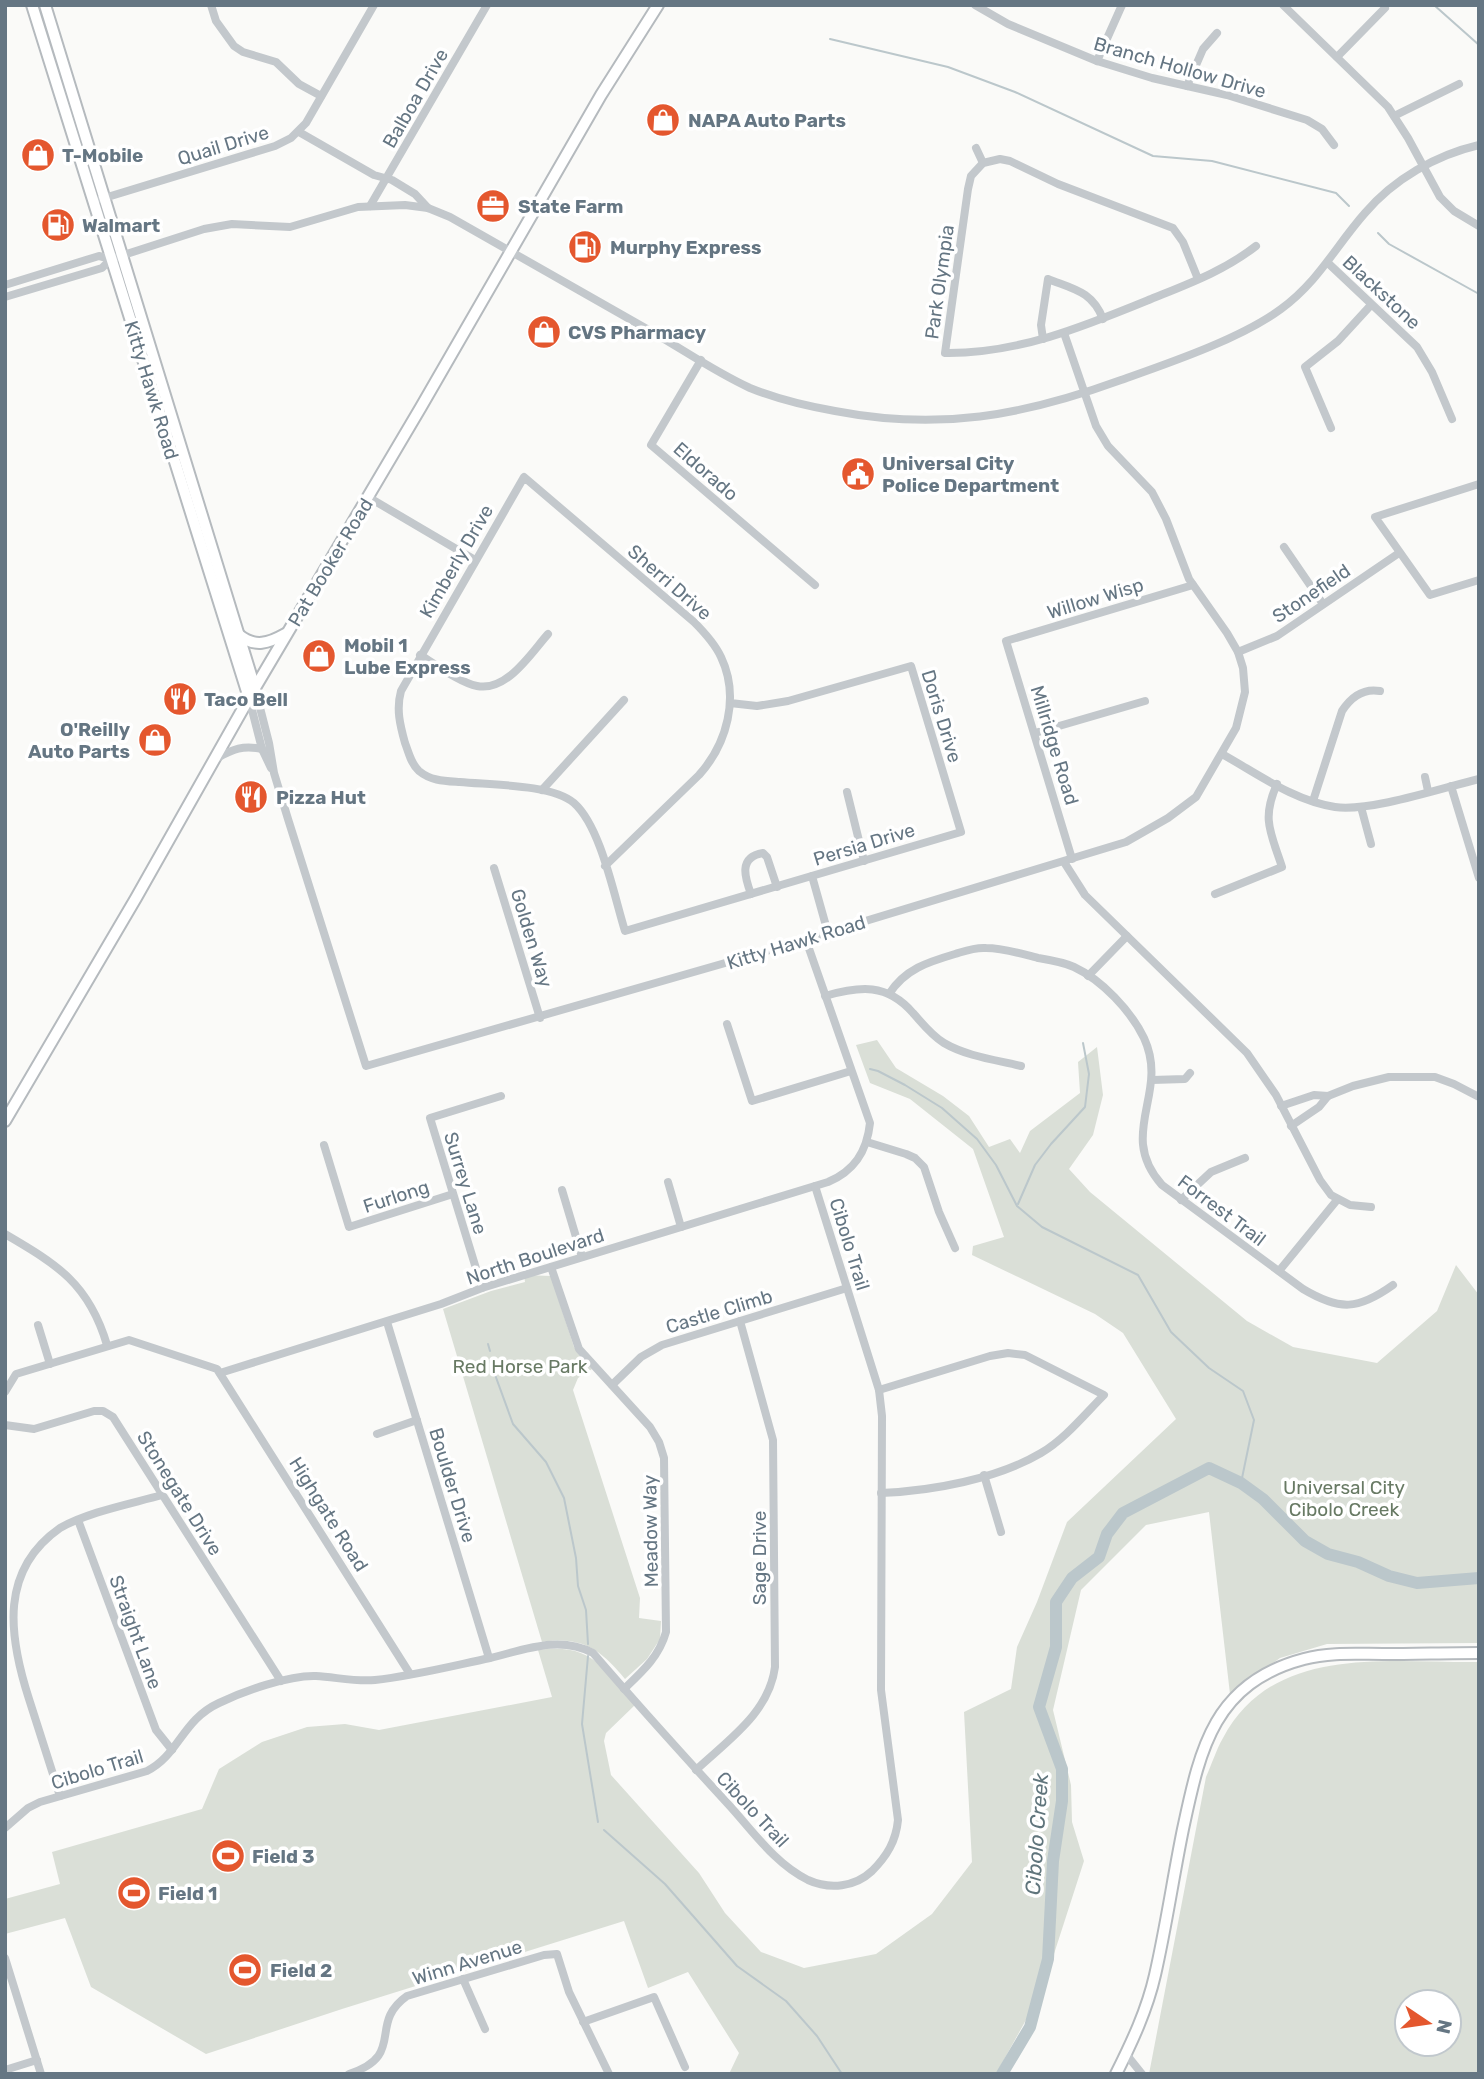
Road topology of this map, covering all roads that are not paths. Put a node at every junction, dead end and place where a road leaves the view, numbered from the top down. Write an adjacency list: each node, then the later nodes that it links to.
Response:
1 (211, 5): 17 (street)
2 (374, 5): 17 (street)
3 (487, 5): 25 (street, Balboa Drive)
4 (658, 5): 31 (main road, Pat Booker Road)
5 (975, 5): 13 (street, Branch Hollow Drive)
6 (1122, 5): 13 (street)
7 (1283, 5): 12 (street)
8 (45, 6): 9 (street); 15 (main road, Kitty Hawk Road)
9 (33, 8): 15 (main road, Kitty Hawk Road)
10 (1385, 8): 12 (street)
11 (1217, 33): 16 (street)
12 (1337, 57): 18 (street)
13 (1097, 61): 16 (street, Branch Hollow Drive)
14 (1459, 84): 18 (street)
15 (63, 85): 26 (main road, Kitty Hawk Road)
16 (1187, 86): 20 (street, Branch Hollow Drive)
17 (321, 96): 19 (street)
18 (1394, 116): 24 (street)
19 (299, 132): 25 (street); 26 (street, Quail Drive)
20 (1334, 145)
21 (1479, 145): 24 (street)
22 (976, 148): 23 (street)
23 (984, 163): 35 (street); 43 (street, Park Olympia)
24 (1424, 165): 29 (street); 34 (street)
25 (386, 179): 27 (street, Balboa Drive); 28 (street)
26 (99, 200): 32 (main road, Kitty Hawk Road); 33 (main road, Kitty Hawk Road)
27 (370, 206): 28 (street); 32 (street)
28 (428, 208): 31 (street)
29 (1479, 226)
30 (1256, 246): 35 (street, Park Olympia)
31 (512, 252): 44 (street); 51 (main road, Pat Booker Road)
32 (122, 255): 33 (street); 48 (main road, Kitty Hawk Road)
33 (111, 259): 36 (street); 38 (street); 48 (main road, Kitty Hawk Road)
34 (1328, 263): 40 (street, Blackstone); 45 (street)
35 (1198, 279): 41 (street, Park Olympia)
36 (16, 281): 37 (street); 38 (street)
37 (5, 285)
38 (20, 293): 39 (street)
39 (5, 298)
40 (1371, 305): 46 (street, Blackstone); 47 (street)
41 (1103, 319): 42 (street, Park Olympia); 43 (street)
42 (1064, 333): 43 (street, Park Olympia); 45 (street)
43 (1043, 339)
44 (701, 360): 45 (street); 57 (street, Eldorado)
45 (1086, 393): 58 (street)
46 (1452, 419)
47 (1331, 428)
48 (181, 465): 55 (main road, Kitty Hawk Road)
49 (524, 477): 54 (street, Kimberly Drive); 70 (street, Sherri Drive)
50 (1479, 484): 53 (street)
51 (368, 497): 54 (street); 60 (main road, Pat Booker Road)
52 (1284, 547): 59 (street)
53 (1399, 553): 56 (street); 59 (street, Stonefield)
54 (475, 560): 65 (street, Kimberly Drive)
55 (211, 562): 62 (main road, Kitty Hawk Road); 67 (main road, Kitty Hawk Road)
56 (1479, 580)
57 (815, 584)
58 (1193, 585): 63 (street, Willow Wisp); 64 (street)
59 (1323, 604): 64 (street, Stonefield)
60 (288, 633): 62 (main road); 67 (main road, Pat Booker Road)
61 (548, 634): 65 (street)
62 (239, 635): 67 (main road, Kitty Hawk Road)
63 (1006, 640): 71 (street, Millridge Road)
64 (1238, 652): 73 (street, Kitty Hawk Road)
65 (420, 655): 80 (street, Kimberly Drive)
66 (1380, 691): 83 (street)
67 (252, 693): 72 (street, Kitty Hawk Road); 74 (main road, Pat Booker Road); 75 (street, Kitty Hawk Road)
68 (624, 700): 80 (street)
69 (1145, 701): 71 (street)
70 (730, 703): 85 (street, Doris Drive); 89 (street, Sherri Drive)
71 (1035, 733): 87 (street, Millridge Road)
72 (261, 750): 74 (street); 75 (street, Kitty Hawk Road)
73 (1222, 754): 78 (street); 87 (street, Kitty Hawk Road)
74 (214, 759): 113 (main road, Pat Booker Road)
75 (274, 773): 103 (street, Kitty Hawk Road)
76 (1425, 777): 81 (street)
77 (1479, 779): 79 (street)
78 (1277, 784): 83 (street); 95 (street)
79 (1451, 786): 81 (street); 92 (street)
80 (542, 790): 89 (street, Kimberly Drive)
81 (1428, 791): 84 (street)
82 (847, 792): 88 (street)
83 (1312, 801): 84 (street)
84 (1362, 807): 86 (street)
85 (961, 832): 88 (street, Persia Drive)
86 (1371, 844)
87 (1068, 860): 97 (street, Kitty Hawk Road); 98 (street)
88 (864, 861): 91 (street, Persia Drive)
89 (605, 866): 96 (street, Kimberly Drive)
90 (494, 868): 103 (street, Golden Way)
91 (812, 876): 93 (street, Persia Drive); 97 (street)
92 (1479, 878)
93 (776, 887): 94 (street, Persia Drive); 94 (street)
94 (751, 894): 96 (street, Persia Drive)
95 (1215, 894)
96 (625, 931)
97 (828, 933): 99 (street, Kitty Hawk Road)
98 (1127, 936): 100 (street); 112 (street)
99 (806, 940): 102 (street); 103 (street, Kitty Hawk Road)
100 (1088, 976): 101 (street, Forrest Trail); 108 (street, Forrest Trail)
101 (889, 994): 102 (street); 105 (street)
102 (825, 996): 106 (street)
103 (540, 1018)
104 (727, 1024): 106 (street)
105 (1021, 1066)
106 (851, 1071): 115 (street)
107 (1190, 1073): 108 (street)
108 (1152, 1080): 122 (street, Forrest Trail)
109 (502, 1096): 121 (street, Surrey Lane)
110 (1328, 1096): 111 (street); 112 (street); 114 (street)
111 (1479, 1097)
112 (1281, 1106): 114 (street)
113 (5, 1121)
114 (1291, 1126): 123 (street)
115 (867, 1142): 119 (street, North Boulevard); 127 (street)
116 (324, 1145): 121 (street, Furlong)
117 (1245, 1158): 122 (street)
118 (668, 1182): 125 (street)
119 (815, 1186): 125 (street, North Boulevard); 133 (street, Cibolo Trail)
120 (562, 1190): 128 (street)
121 (453, 1194): 132 (street, Surrey Lane)
122 (1181, 1200): 130 (street, Forrest Trail)
123 (1337, 1200): 124 (street); 130 (street)
124 (1371, 1207)
125 (681, 1227): 128 (street, North Boulevard)
126 (5, 1234): 137 (street)
127 (954, 1248)
128 (582, 1257): 129 (street, North Boulevard)
129 (551, 1267): 132 (street, North Boulevard); 140 (street, Meadow Way)
130 (1279, 1271): 131 (street, Forrest Trail)
131 (1393, 1285)
132 (482, 1288): 135 (street, North Boulevard)
133 (847, 1288): 134 (street, Castle Climb); 141 (street, Cibolo Trail)
134 (740, 1321): 140 (street, Castle Climb); 157 (street, Sage Drive)
135 (387, 1322): 139 (street, North Boulevard); 143 (street, Boulder Drive)
136 (38, 1325): 138 (street)
137 (107, 1345): 138 (street); 139 (street)
138 (50, 1364): 142 (street)
139 (220, 1373): 153 (street, Highgate Road)
140 (612, 1385): 155 (street, Meadow Way)
141 (879, 1390): 146 (street); 147 (street, Cibolo Trail)
142 (5, 1392)
143 (417, 1420): 145 (street); 152 (street, Boulder Drive)
144 (5, 1425): 148 (street, Stonegate Drive)
145 (377, 1434)
146 (984, 1475): 147 (street); 150 (street)
147 (881, 1493): 157 (street, Cibolo Trail)
148 (162, 1495): 149 (street); 154 (street, Stonegate Drive)
149 (78, 1520): 156 (street, Straight Lane); 158 (street)
150 (1002, 1532)
151 (1479, 1653): 164 (main road)
152 (489, 1658): 153 (street, Cibolo Trail); 155 (street, Cibolo Trail)
153 (410, 1674): 154 (street, Cibolo Trail)
154 (281, 1681): 156 (street, Cibolo Trail)
155 (624, 1689): 157 (street, Cibolo Trail)
156 (172, 1750): 158 (street, Cibolo Trail)
157 (696, 1770)
158 (60, 1796): 159 (street, Cibolo Trail)
159 (5, 1828)
160 (5, 1958): 165 (street)
161 (463, 1979): 162 (street, Winn Avenue); 163 (street); 168 (street, Winn Avenue)
162 (583, 2022): 166 (street); 171 (street)
163 (485, 2029)
164 (1126, 2054): 172 (main road); 173 (street)
165 (37, 2060): 167 (street); 169 (street)
166 (685, 2067)
167 (5, 2070)
168 (370, 2070): 170 (street, Winn Avenue)
169 (41, 2074)
170 (349, 2074)
171 (608, 2074)
172 (1116, 2074)
173 (1142, 2074)

